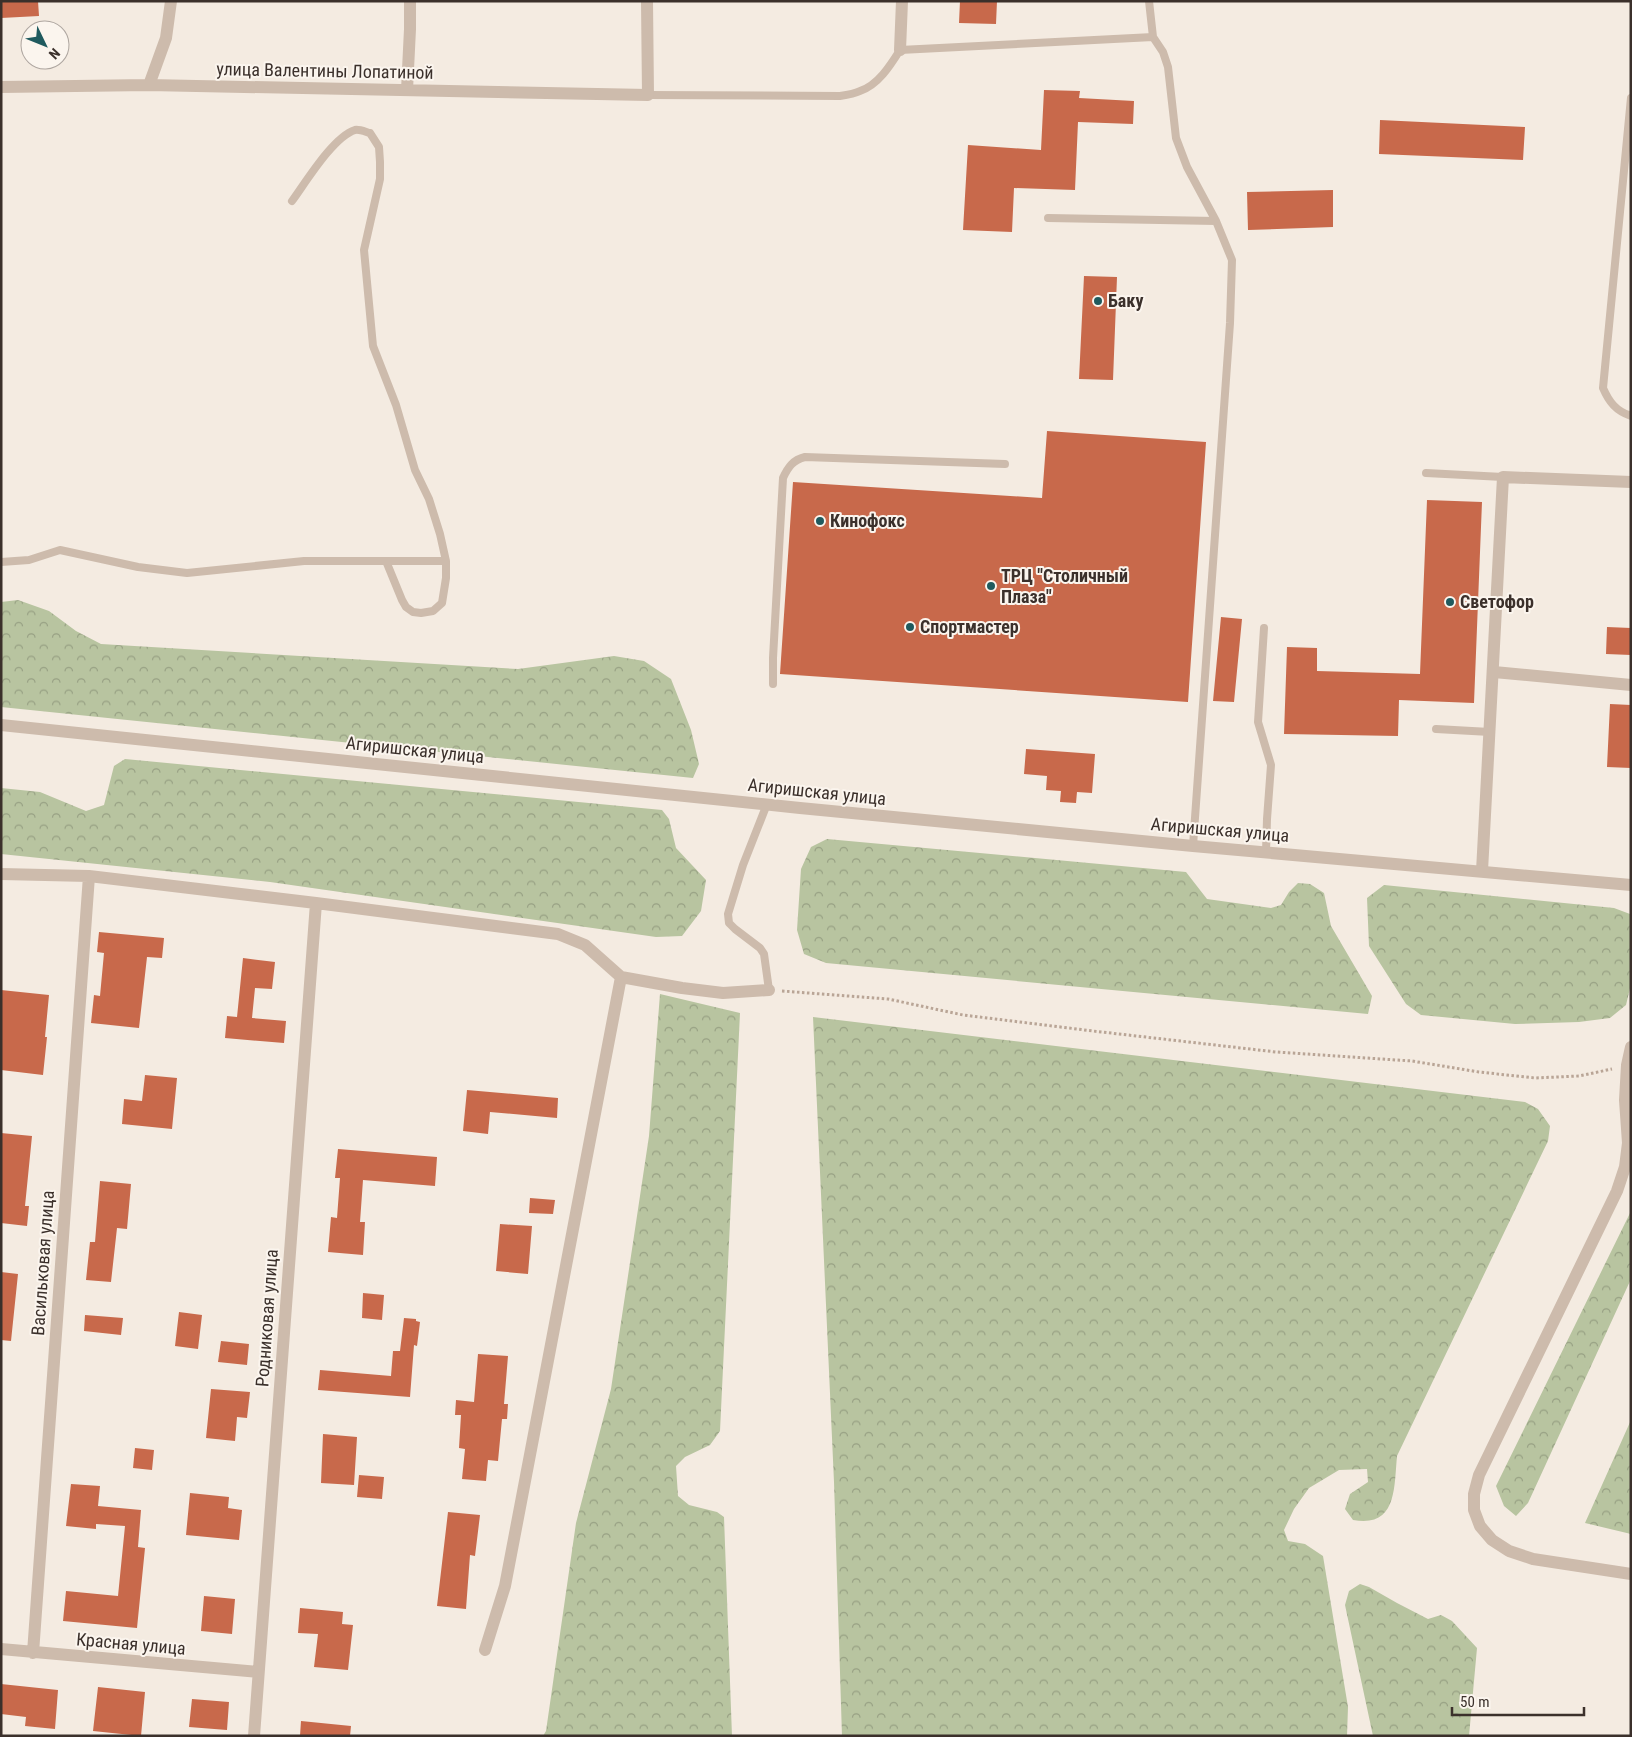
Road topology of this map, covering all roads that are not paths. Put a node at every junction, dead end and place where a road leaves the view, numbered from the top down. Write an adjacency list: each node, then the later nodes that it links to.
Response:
1 (171, 1): 8 (street)
2 (410, 1): 10 (street)
3 (647, 1): 11 (street)
4 (902, 1): 7 (street)
5 (1149, 1): 6 (lane)
6 (1154, 37): 7 (lane); 15 (lane)
7 (900, 50): 11 (lane)
8 (149, 85): 9 (street, улица Валентины Лопатиной); 10 (street, улица Валентины Лопатиной)
9 (1, 87)
10 (407, 90): 11 (street, улица Валентины Лопатиной)
11 (648, 95)
12 (1631, 98): 16 (lane)
13 (292, 202): 22 (lane)
14 (1048, 218): 15 (lane)
15 (1216, 221): 32 (lane)
16 (1631, 416)
17 (1005, 464): 26 (lane)
18 (1426, 473): 19 (lane)
19 (1503, 477): 20 (street); 25 (street)
20 (1631, 482)
21 (386, 561): 22 (lane); 22 (lane); 23 (lane)
22 (446, 561)
23 (1, 562)
24 (1264, 628): 33 (lane)
25 (1494, 672): 27 (street); 30 (street)
26 (773, 684)
27 (1631, 686)
28 (1, 725): 31 (street, Агиришская улица)
29 (1436, 729): 30 (lane)
30 (1490, 732): 34 (street)
31 (767, 804): 32 (street, Агиришская улица); 40 (lane)
32 (1193, 846): 33 (street, Агиришская улица)
33 (1266, 852): 34 (street, Агиришская улица)
34 (1482, 871): 37 (street, Агиришская улица)
35 (1, 874): 36 (street)
36 (89, 876): 38 (street); 45 (street, Васильковая улица)
37 (1631, 885)
38 (316, 903): 39 (street); 46 (street, Родниковая улица)
39 (621, 977): 40 (street); 44 (street)
40 (769, 990)
41 (1631, 1047): 42 (street)
42 (1631, 1574)
43 (1, 1649): 45 (street, Красная улица)
44 (485, 1650)
45 (33, 1653): 46 (street, Красная улица)
46 (258, 1672): 47 (street, Родниковая улица)
47 (254, 1736)

